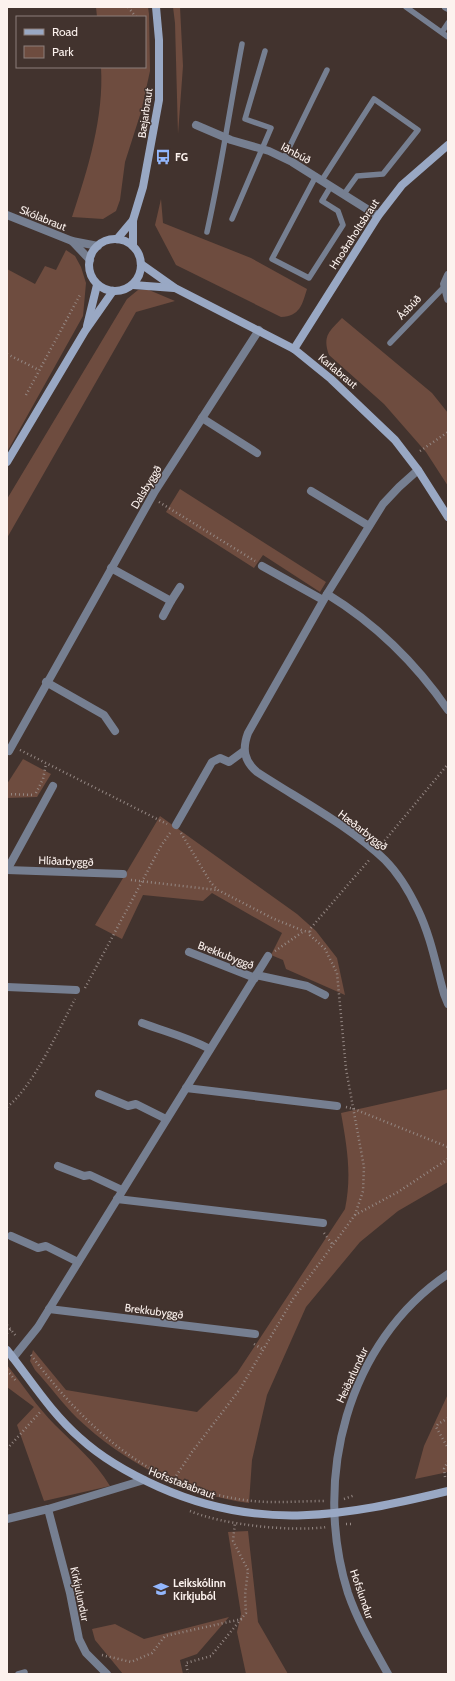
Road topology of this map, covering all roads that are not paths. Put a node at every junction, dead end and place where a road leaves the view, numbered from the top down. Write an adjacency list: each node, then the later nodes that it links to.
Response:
1 (156, 7): 20 (street, Bæjarbraut)
2 (406, 7): 4 (lane)
3 (448, 23): 4 (lane)
4 (442, 32): 5 (lane)
5 (448, 37)
6 (242, 44): 10 (lane)
7 (265, 51): 12 (lane)
8 (327, 70): 13 (lane)
9 (196, 125): 10 (street, Iðnbúð)
10 (224, 137): 12 (street, Iðnbúð); 21 (lane)
11 (448, 145): 18 (street, Hnoðraholtsbraut)
12 (262, 149): 13 (street, Iðnbúð); 19 (lane)
13 (284, 158): 14 (street, Iðnbúð)
14 (319, 178): 15 (street, Iðnbúð); 15 (lane); 16 (lane)
15 (331, 186): 16 (street, Iðnbúð)
16 (344, 194): 18 (street, Iðnbúð)
17 (7, 215): 23 (street, Skólabraut)
18 (378, 216): 38 (street, Hnoðraholtsbraut)
19 (232, 219)
20 (133, 220): 22 (street, Bæjarbraut); 25 (street, Bæjarbraut)
21 (207, 232)
22 (117, 239): 24 (street, Bæjarbraut); 25 (street)
23 (72, 241): 24 (street, Skólabraut); 26 (street, Skólabraut)
24 (98, 246): 26 (street)
25 (133, 246): 27 (street, Bæjarbraut)
26 (90, 260): 29 (street)
27 (141, 264): 30 (street); 32 (street, Karlabraut)
28 (448, 275): 31 (street, Ásbúð)
29 (97, 285): 33 (street); 36 (street)
30 (133, 285): 32 (street, Karlabraut); 33 (street)
31 (444, 286): 34 (street); 37 (lane, Ásbúð)
32 (175, 288): 35 (street, Karlabraut)
33 (113, 292): 36 (street)
34 (448, 299)
35 (259, 330): 38 (street, Karlabraut); 39 (street, Dalsbyggð)
36 (85, 331): 41 (street)
37 (390, 343)
38 (294, 349): 42 (street, Karlabraut)
39 (202, 418): 40 (street); 47 (street, Dalsbyggð)
40 (257, 453)
41 (7, 462)
42 (418, 470): 44 (street, Karlabraut); 45 (street)
43 (311, 490): 45 (street)
44 (448, 517)
45 (369, 526): 49 (street)
46 (262, 566): 49 (street)
47 (111, 568): 50 (street); 52 (street, Dalsbyggð)
48 (180, 587): 50 (street)
49 (325, 597): 53 (street); 56 (street)
50 (171, 601): 51 (street)
51 (163, 616)
52 (46, 682): 54 (street); 55 (street, Dalsbyggð)
53 (448, 710)
54 (115, 732)
55 (10, 749)
56 (244, 751): 58 (street); 68 (street, Hæðarbyggð)
57 (53, 786): 59 (street, Hlíðarbyggð)
58 (174, 826)
59 (11, 858): 60 (street, Hlíðarbyggð)
60 (7, 870): 61 (street, Hlíðarbyggð)
61 (123, 874)
62 (189, 952): 64 (street, Brekkubyggð)
63 (268, 956): 64 (street, Brekkubyggð)
64 (255, 976): 67 (street, Brekkubyggð); 70 (street, Brekkubyggð)
65 (7, 987): 66 (street)
66 (78, 992)
67 (325, 995)
68 (448, 1004)
69 (142, 1023): 70 (street)
70 (210, 1049): 71 (street, Brekkubyggð)
71 (186, 1088): 73 (street); 74 (street, Brekkubyggð)
72 (98, 1094): 74 (street)
73 (337, 1106)
74 (166, 1119): 76 (street, Brekkubyggð)
75 (58, 1166): 76 (street)
76 (122, 1190): 77 (street, Brekkubyggð)
77 (117, 1199): 78 (street); 80 (street, Brekkubyggð)
78 (322, 1223)
79 (11, 1236): 80 (street)
80 (78, 1262): 82 (street, Brekkubyggð)
81 (448, 1274): 89 (street, Heiðarlundur)
82 (49, 1309): 83 (street, Brekkubyggð); 85 (street, Brekkubyggð)
83 (255, 1334)
84 (7, 1350): 85 (street, Hofsstaðabraut)
85 (13, 1358): 86 (street, Hofsstaðabraut)
86 (144, 1480): 88 (street); 89 (street, Hofsstaðabraut)
87 (448, 1491): 89 (street, Hofsstaðabraut)
88 (48, 1509): 90 (street); 93 (street, Kirkjulundur)
89 (335, 1514): 94 (street, Hofslundur)
90 (7, 1519)
91 (25, 1672): 92 (lane)
92 (18, 1674)
93 (107, 1674)
94 (388, 1674)

